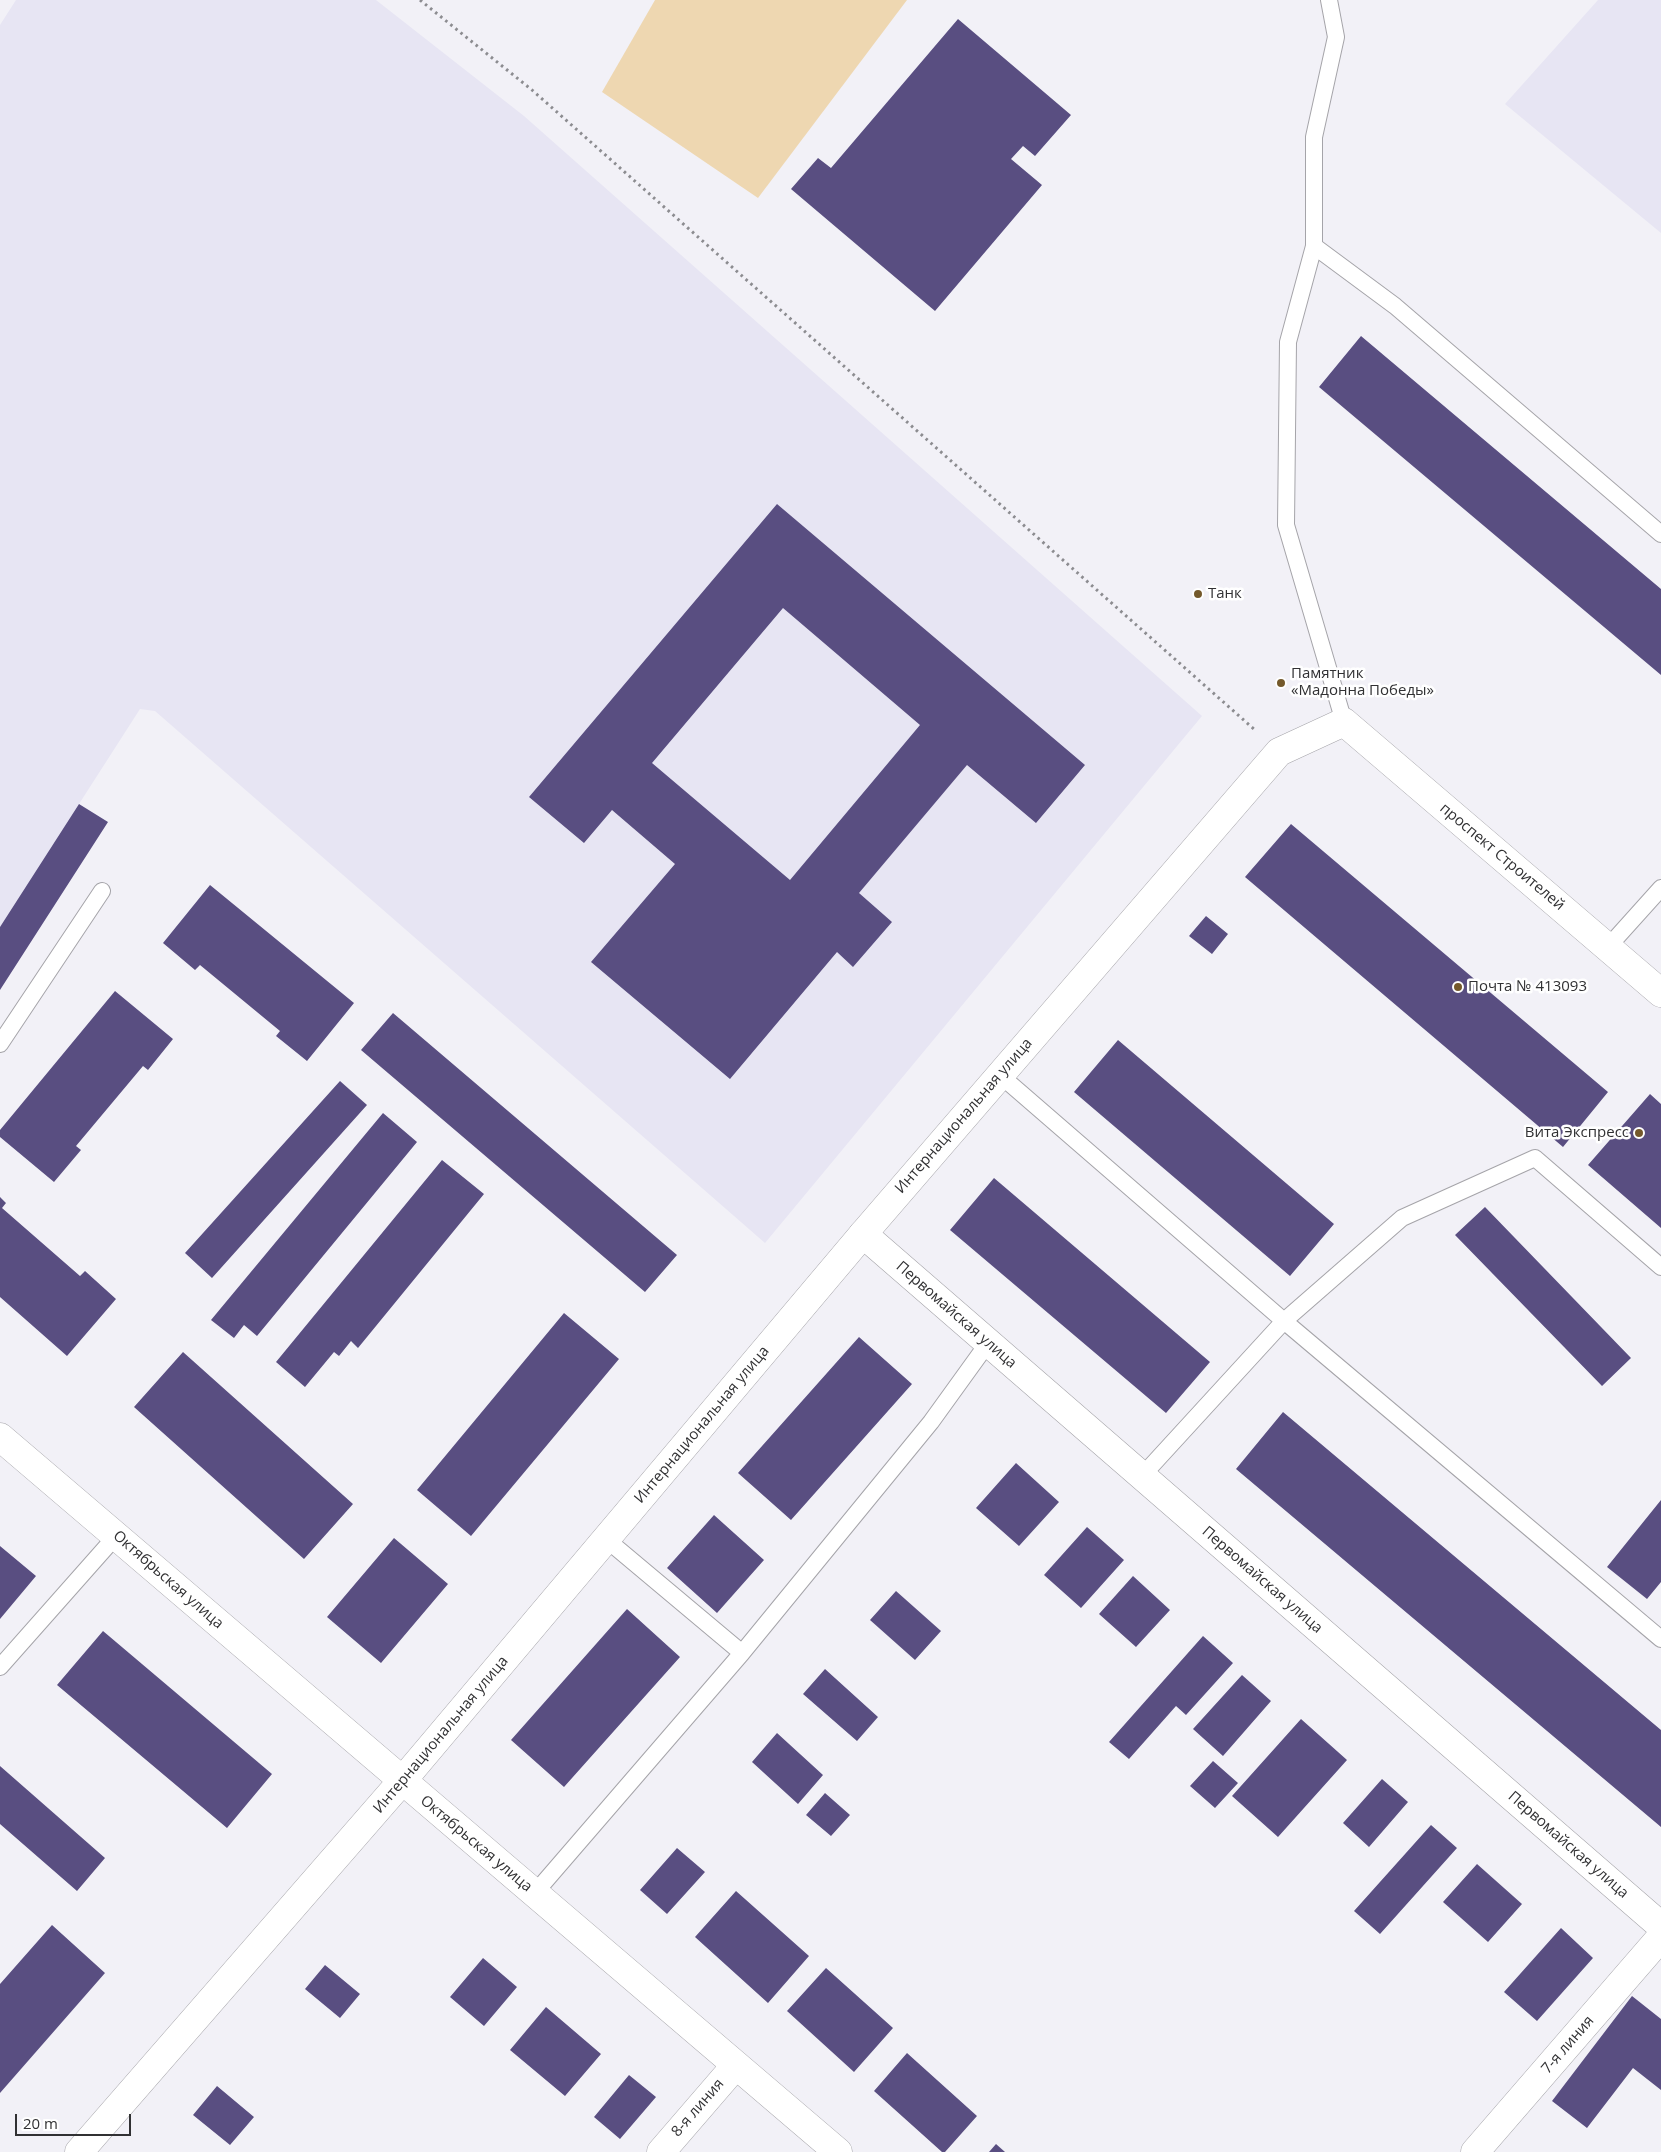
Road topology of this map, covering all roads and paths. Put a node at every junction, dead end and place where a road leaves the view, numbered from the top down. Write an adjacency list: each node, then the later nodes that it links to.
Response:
1 (420, 0): 6 (path)
2 (1329, 0): 3 (lane)
3 (1314, 246): 4 (lane); 5 (lane)
4 (1661, 534)
5 (1344, 722): 6 (street, Интернациональная улица); 9 (street, проспект Строителей)
6 (1279, 752): 12 (street, Интернациональная улица)
7 (1661, 888): 9 (lane)
8 (102, 891): 11 (lane)
9 (1608, 948): 10 (street, проспект Строителей)
10 (1661, 992)
11 (0, 1044)
12 (1000, 1075): 13 (street, Интернациональная улица); 15 (lane)
13 (863, 1234): 16 (street, Первомайская улица); 20 (street, Интернациональная улица)
14 (1661, 1267): 15 (lane)
15 (1284, 1321): 18 (lane); 21 (lane)
16 (988, 1343): 18 (street, Первомайская улица); 22 (lane)
17 (0, 1437): 19 (street, Октябрьская улица)
18 (1142, 1476): 26 (street, Первомайская улица)
19 (116, 1536): 23 (lane); 24 (street, Октябрьская улица)
20 (606, 1539): 22 (lane); 24 (street, Интернациональная улица)
21 (1661, 1639)
22 (742, 1653): 25 (lane)
23 (0, 1667)
24 (402, 1781): 25 (street, Октябрьская улица); 29 (street, Интернациональная улица)
25 (534, 1894): 28 (street, Октябрьская улица)
26 (1661, 1926)
27 (1661, 1937): 32 (street, 7-я линия)
28 (736, 2065): 30 (street, 8-я линия); 31 (street, Октябрьская улица)
29 (79, 2152)
30 (661, 2152)
31 (838, 2152)
32 (1475, 2152)

